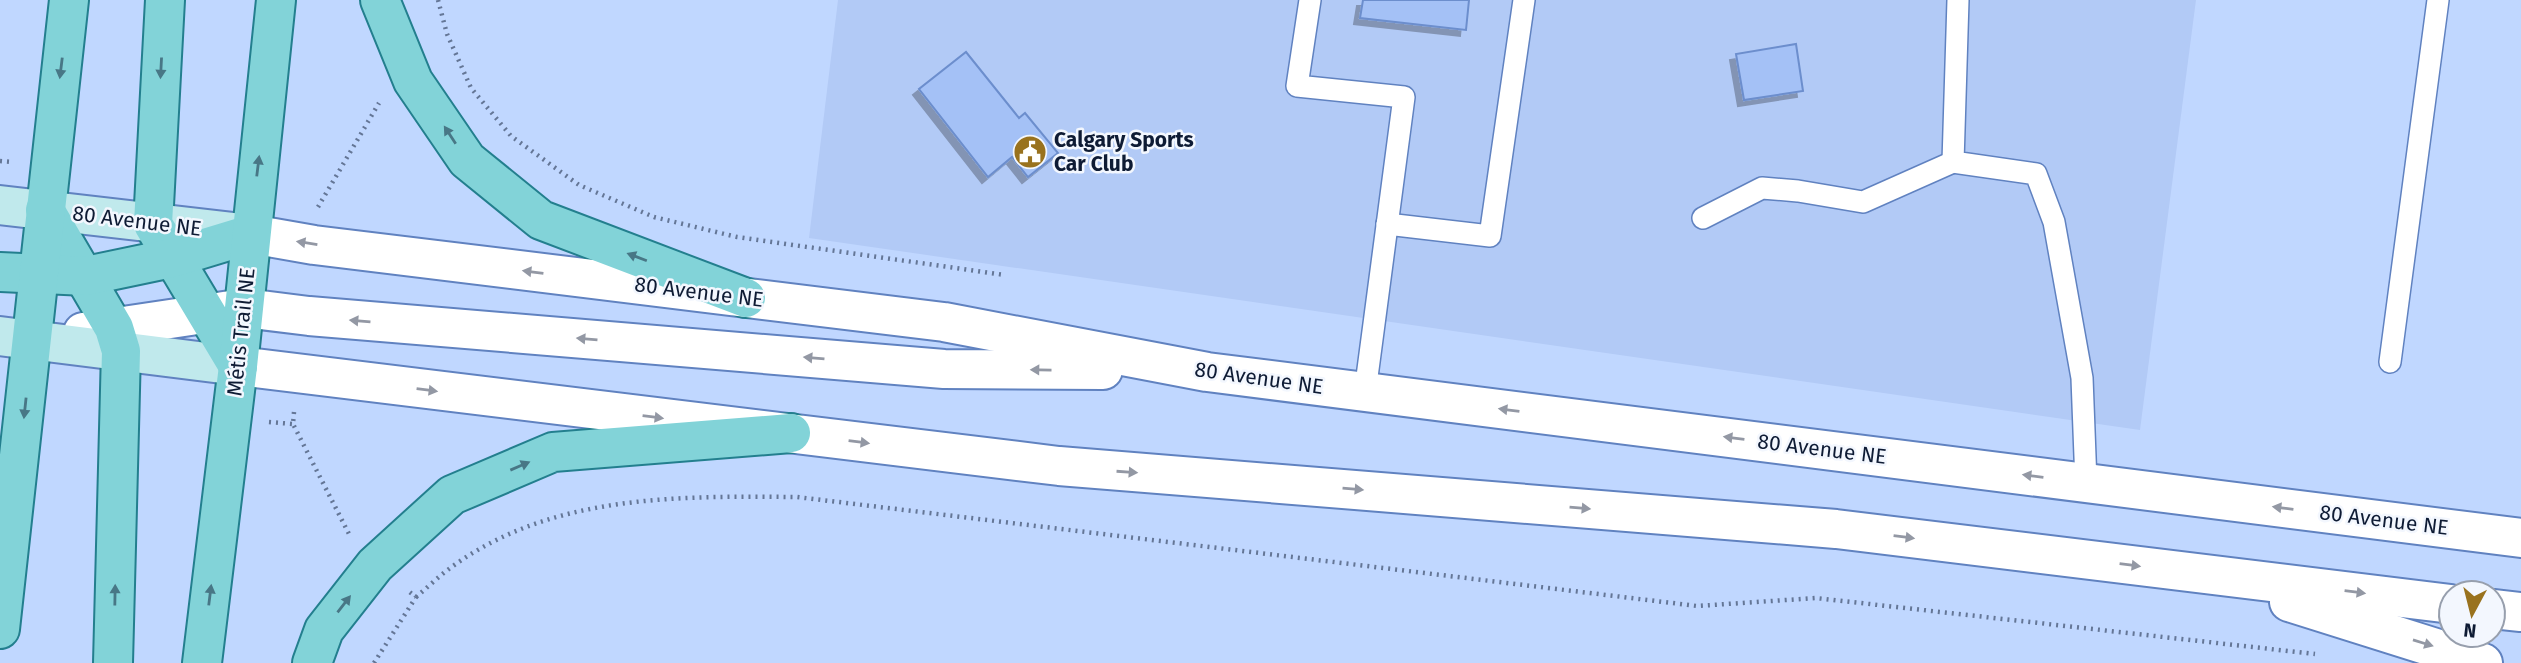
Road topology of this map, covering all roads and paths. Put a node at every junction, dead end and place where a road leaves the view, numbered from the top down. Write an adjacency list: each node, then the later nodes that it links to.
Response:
1 (69, 0): 13 (main road, one-way to 13)
2 (165, 0): 17 (main road, one-way to 17)
3 (276, 0): 18 (main road, Métis Trail NE, one-way to 3)
4 (380, 0): 24 (main road, one-way to 4)
5 (438, 0): 22 (path)
6 (1310, 0): 16 (lane)
7 (1524, 0): 16 (lane)
8 (1958, 0): 11 (lane)
9 (2438, 0): 29 (lane)
10 (384, 96): 14 (path)
11 (1953, 162): 15 (lane); 37 (lane)
12 (0, 205): 13 (main road, 80 Avenue NE)
13 (45, 210): 17 (main road, 80 Avenue NE); 21 (main road); 23 (main road)
14 (318, 214)
15 (1703, 218)
16 (1387, 223): 32 (lane)
17 (153, 224): 18 (main road, 80 Avenue NE); 19 (main road)
18 (251, 234): 19 (main road); 24 (street, 80 Avenue NE, one-way to 18); 25 (main road, Métis Trail NE)
19 (172, 258): 23 (main road); 26 (main road)
20 (0, 272): 21 (main road)
21 (41, 274): 23 (main road); 27 (main road)
22 (1005, 275)
23 (86, 276): 28 (main road)
24 (746, 298): 31 (street, 80 Avenue NE)
25 (244, 308): 26 (street); 30 (main road, Métis Trail NE); 31 (street, one-way to 25)
26 (206, 314): 28 (street); 30 (main road)
27 (16, 338): 28 (street); 44 (main road, one-way to 44)
28 (117, 339): 30 (main road); 46 (main road, one-way to 28)
29 (2390, 362)
30 (238, 366): 36 (street, one-way to 36); 47 (main road, Métis Trail NE, one-way to 30)
31 (1207, 372): 32 (street, 80 Avenue NE)
32 (1365, 392): 37 (street, 80 Avenue NE, one-way to 32)
33 (295, 402): 35 (path)
34 (269, 422): 35 (path)
35 (293, 424): 39 (path)
36 (791, 433): 40 (street, one-way to 40); 48 (main road, one-way to 36)
37 (2086, 483): 38 (street, 80 Avenue NE, one-way to 37)
38 (2521, 538)
39 (352, 539)
40 (2194, 572): 43 (street, one-way to 43); 50 (street, one-way to 50)
41 (406, 589): 42 (path)
42 (416, 597): 45 (path); 49 (path)
43 (2437, 602)
44 (0, 629)
45 (2318, 654)
46 (113, 663)
47 (202, 663)
48 (312, 663)
49 (374, 663)
50 (2483, 663)

